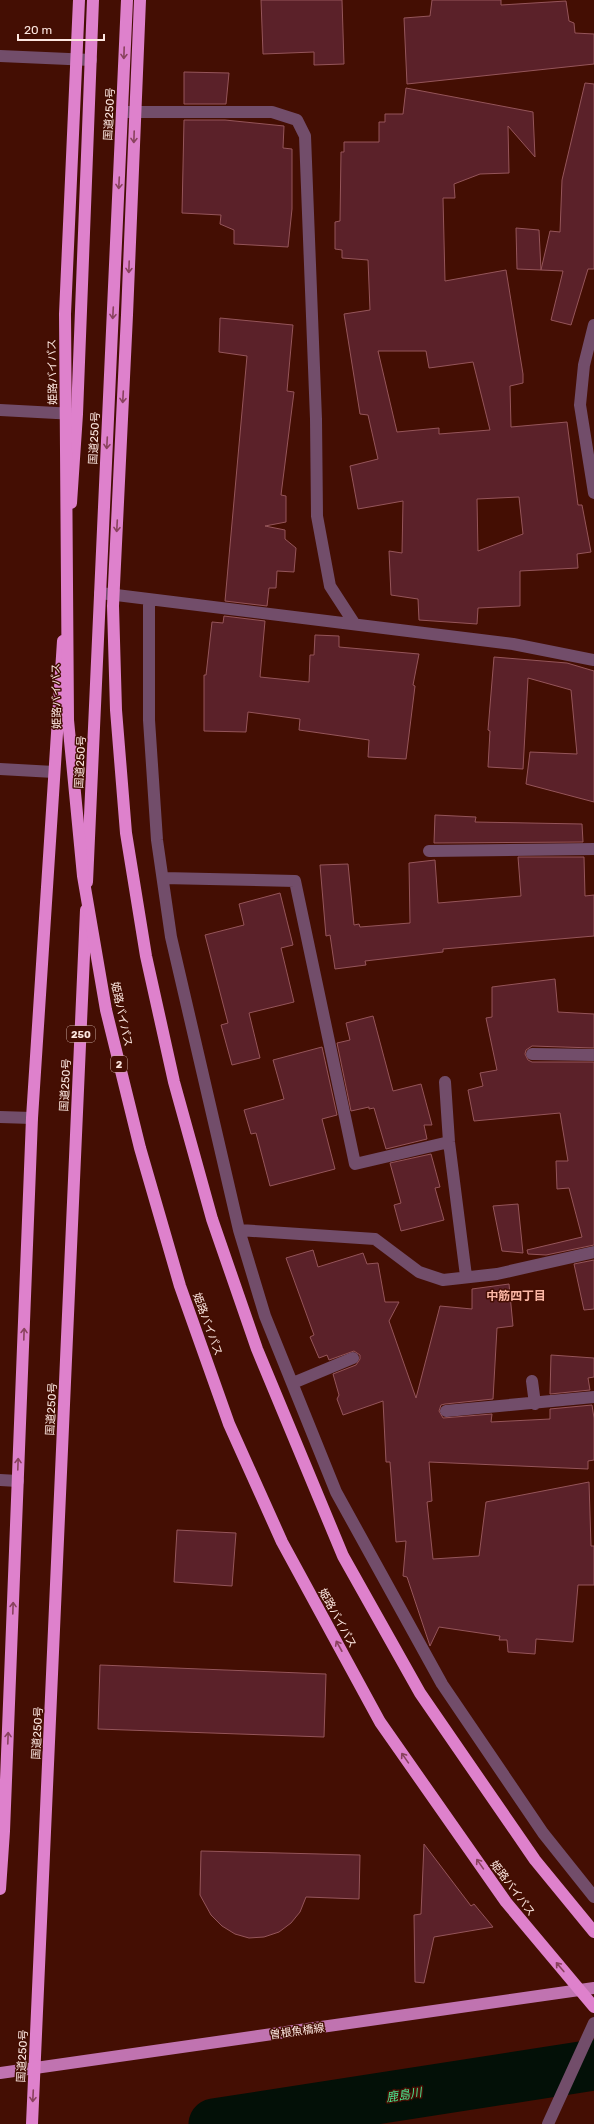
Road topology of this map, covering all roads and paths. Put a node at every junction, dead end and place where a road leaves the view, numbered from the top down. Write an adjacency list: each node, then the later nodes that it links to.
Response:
1 (79, 0): 44 (highway, 姫路バイパス / 2, one-way to 1, bridge)
2 (93, 0): 6 (highway, 国道250号)
3 (127, 0): 7 (highway, 国道250号 / 250, one-way to 7)
4 (140, 0): 42 (highway, one-way to 42, bridge)
5 (0, 56): 6 (street)
6 (91, 60): 11 (highway, 国道250号)
7 (122, 112): 13 (highway, 国道250号 / 250, one-way to 13); 15 (street)
8 (594, 325): 9 (street)
9 (592, 343): 12 (street)
10 (0, 410): 11 (street)
11 (77, 414): 18 (highway, 国道250号)
12 (594, 493)
13 (100, 593): 14 (street); 46 (highway, 国道250号 / 250)
14 (149, 599): 15 (street); 21 (street)
15 (354, 623): 16 (street)
16 (594, 660)
17 (0, 769): 18 (street)
18 (54, 772): 26 (highway, 国道250号)
19 (594, 849): 20 (street)
20 (429, 851)
21 (163, 878): 27 (street); 28 (street)
22 (532, 1054): 23 (street)
23 (594, 1055)
24 (445, 1082): 27 (street)
25 (0, 1117): 26 (street)
26 (32, 1118): 38 (highway, 国道250号, one-way to 26)
27 (449, 1142): 30 (street)
28 (239, 1230): 30 (street); 33 (street)
29 (594, 1252): 30 (street)
30 (466, 1276)
31 (354, 1358): 33 (street)
32 (532, 1380): 35 (street)
33 (293, 1384): 41 (street)
34 (594, 1397): 35 (street)
35 (535, 1404): 36 (street)
36 (446, 1411)
37 (0, 1480): 38 (street)
38 (18, 1481): 39 (highway, 国道250号, one-way to 38)
39 (2, 1831): 40 (highway, 国道250号)
40 (0, 1888)
41 (594, 1898)
42 (594, 1932)
43 (594, 1988): 46 (main road, 曽根魚橋線)
44 (594, 2007)
45 (594, 2023): 49 (street)
46 (35, 2068): 47 (main road, 曽根魚橋線); 48 (highway, 国道250号 / 250, one-way to 48)
47 (0, 2073)
48 (32, 2124)
49 (548, 2124)

